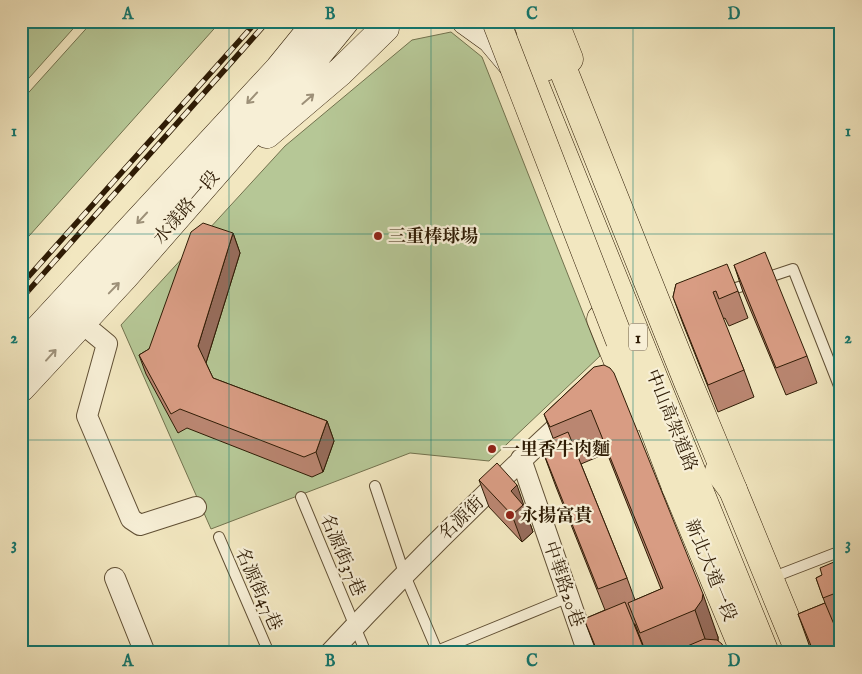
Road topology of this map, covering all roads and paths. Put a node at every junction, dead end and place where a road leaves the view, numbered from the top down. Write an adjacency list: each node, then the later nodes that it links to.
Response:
1 (318, 21): 10 (street, 水漾路一段)
2 (345, 21): 10 (street, 水漾路一段)
3 (466, 21): 9 (street)
4 (527, 21): 41 (main road, 中山高架道路 / 1)
5 (534, 21): 23 (main road, 1)
6 (544, 21): 23 (main road, 1)
7 (554, 21): 23 (main road, 1)
8 (390, 25): 10 (street); 12 (street, one-way to 8)
9 (499, 26): 11 (street); 22 (main road, 1, bridge); 22 (main road, 1); 40 (main road, 中山高架道路 / 1)
10 (290, 72): 12 (street, 水漾路一段); 14 (street, 水漾路一段, one-way to 14)
11 (528, 86): 22 (main road, 1)
12 (192, 200): 15 (street, 水漾路一段, one-way to 12)
13 (717, 294): 18 (lane)
14 (60, 304): 15 (street); 16 (street, 水漾路一段)
15 (80, 323): 17 (street, 水漾路一段, one-way to 15); 25 (street)
16 (21, 348)
17 (21, 388)
18 (841, 391)
19 (585, 401): 20 (street, 名源街)
20 (521, 459): 28 (street, 名源街); 31 (street, 中華路20巷)
21 (375, 486): 28 (lane)
22 (676, 487): 39 (main road, 新北大道一段 / 1)
23 (733, 490): 30 (main road, 1)
24 (301, 497): 32 (lane, 名源街37巷)
25 (196, 507)
26 (219, 538): 35 (lane, 名源街47巷)
27 (841, 552): 30 (lane)
28 (404, 573): 32 (street, 名源街); 33 (lane)
29 (115, 578): 34 (street)
30 (771, 578): 42 (main road, 1)
31 (569, 597): 33 (lane); 38 (street, 中華路20巷)
32 (355, 626): 36 (street, 名源街); 37 (lane, 名源街37巷)
33 (438, 652)
34 (145, 653)
35 (269, 653)
36 (330, 653)
37 (366, 653)
38 (588, 653)
39 (745, 653)
40 (765, 653)
41 (781, 653)
42 (800, 653)

